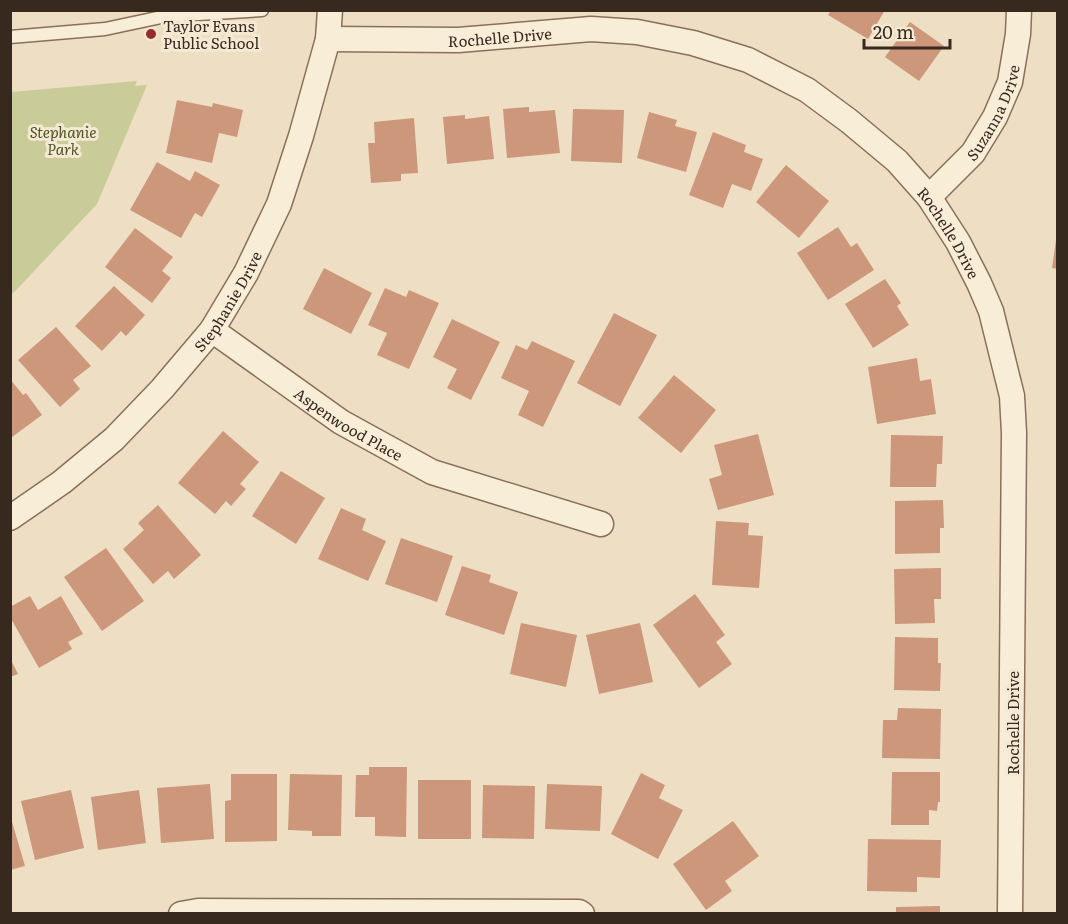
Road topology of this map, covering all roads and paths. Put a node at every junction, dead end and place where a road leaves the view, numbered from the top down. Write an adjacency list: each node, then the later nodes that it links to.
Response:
1 (262, 10): 4 (lane)
2 (330, 10): 6 (street, Stephanie Drive)
3 (1018, 10): 7 (street, Suzanna Drive)
4 (167, 13): 5 (lane)
5 (10, 37)
6 (328, 39): 7 (street, Rochelle Drive); 8 (street, Stephanie Drive)
7 (929, 196): 13 (street, Rochelle Drive)
8 (212, 330): 9 (street, Stephanie Drive); 10 (street, Aspenwood Place)
9 (10, 518)
10 (601, 524)
11 (181, 914): 12 (street)
12 (582, 914)
13 (1010, 914)

